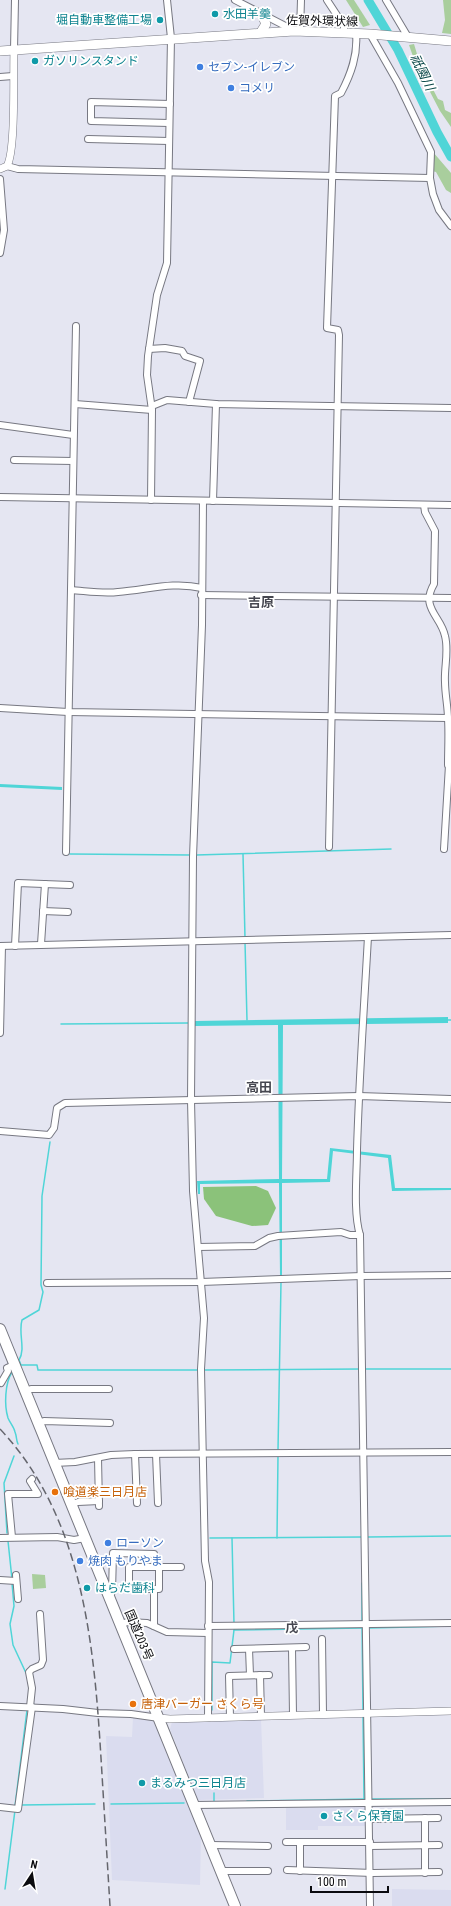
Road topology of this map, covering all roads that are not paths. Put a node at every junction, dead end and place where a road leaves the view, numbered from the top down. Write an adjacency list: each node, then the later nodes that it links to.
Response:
1 (15, 0): 16 (street)
2 (167, 0): 14 (street)
3 (235, 0): 7 (street)
4 (301, 0): 8 (street)
5 (327, 0): 10 (street)
6 (386, 0): 13 (street)
7 (262, 15): 8 (street); 9 (main road)
8 (297, 31): 9 (main road, 佐賀外環状線); 10 (main road, 佐賀外環状線)
9 (260, 32): 14 (main road, 佐賀外環状線)
10 (344, 33): 11 (main road, 佐賀外環状線)
11 (356, 33): 12 (main road, 佐賀外環状線); 26 (street)
12 (370, 34): 13 (main road, 佐賀外環状線); 27 (street)
13 (408, 37): 15 (main road, 佐賀外環状線)
14 (171, 38): 16 (main road, 佐賀外環状線); 20 (street)
15 (451, 41)
16 (14, 50): 17 (main road, 佐賀外環状線); 18 (street)
17 (0, 51)
18 (13, 76): 19 (street); 24 (street)
19 (0, 77)
20 (170, 104): 21 (street); 21 (street)
21 (169, 123): 23 (street)
22 (88, 139): 23 (street)
23 (169, 141): 25 (street)
24 (4, 167): 25 (street)
25 (168, 172): 26 (street); 34 (street)
26 (332, 175): 27 (street); 38 (street)
27 (430, 178): 30 (street)
28 (0, 179): 29 (street)
29 (1, 203): 31 (street)
30 (451, 226)
31 (2, 230): 32 (street)
32 (0, 253)
33 (76, 326): 36 (street)
34 (149, 349): 35 (street); 39 (street)
35 (189, 402): 37 (street); 39 (street)
36 (75, 404): 39 (street); 42 (street)
37 (216, 404): 38 (street); 49 (street)
38 (338, 406): 40 (street); 50 (street)
39 (152, 408): 47 (street)
40 (451, 408)
41 (0, 425): 42 (street)
42 (73, 435): 44 (street)
43 (14, 460): 44 (street)
44 (73, 461): 46 (street)
45 (0, 497): 46 (street)
46 (72, 499): 47 (street); 54 (street)
47 (151, 500): 48 (street)
48 (203, 501): 49 (street); 53 (street)
49 (213, 501): 50 (street)
50 (335, 503): 51 (street); 56 (street)
51 (424, 505): 52 (street); 57 (street)
52 (451, 505)
53 (202, 588): 54 (street); 55 (street)
54 (71, 590): 61 (street)
55 (202, 595): 56 (street); 62 (street)
56 (334, 597): 57 (street); 63 (street)
57 (430, 598): 58 (street); 59 (street)
58 (451, 598)
59 (448, 682): 64 (street)
60 (0, 708): 61 (street)
61 (68, 712): 62 (street); 68 (street)
62 (198, 713): 63 (street); 75 (street)
63 (332, 716): 64 (street); 66 (street)
64 (448, 718): 65 (street)
65 (450, 764): 67 (street)
66 (328, 847)
67 (444, 849)
68 (66, 852)
69 (45, 884): 70 (street); 71 (street); 78 (street)
70 (70, 885)
71 (43, 911): 72 (street); 76 (street)
72 (68, 912)
73 (451, 935): 74 (street)
74 (368, 937): 75 (street); 80 (street)
75 (192, 941): 76 (street); 82 (street)
76 (41, 944): 78 (street)
77 (1, 946): 78 (street); 79 (street)
78 (14, 946)
79 (0, 1033)
80 (358, 1096): 81 (street); 82 (street); 84 (street)
81 (451, 1099)
82 (191, 1100): 83 (street); 85 (street)
83 (0, 1131)
84 (360, 1234): 85 (street); 87 (street)
85 (198, 1246): 88 (street)
86 (451, 1275): 87 (street)
87 (361, 1276): 88 (street); 100 (street)
88 (201, 1282): 89 (street); 101 (street)
89 (47, 1283)
90 (0, 1329): 91 (highway, 国道203号)
91 (14, 1365): 92 (street); 94 (highway, 国道203号)
92 (1, 1383)
93 (109, 1389): 94 (street)
94 (25, 1391): 95 (highway, 国道203号)
95 (38, 1423): 96 (street); 103 (highway, 国道203号)
96 (110, 1423)
97 (451, 1452): 100 (street)
98 (135, 1454): 99 (street); 102 (street); 105 (street)
99 (156, 1454): 101 (street); 106 (street)
100 (364, 1454): 101 (street); 120 (street)
101 (203, 1455): 123 (street)
102 (98, 1458): 103 (street); 107 (street)
103 (54, 1463): 107 (highway, 国道203号)
104 (32, 1479): 108 (street)
105 (137, 1503)
106 (158, 1503)
107 (72, 1504): 110 (highway, 国道203号)
108 (12, 1537): 109 (street); 110 (street)
109 (0, 1538)
110 (85, 1538): 116 (highway, 国道203号)
111 (154, 1554): 116 (street)
112 (159, 1567): 113 (street); 115 (street); 115 (street)
113 (181, 1567)
114 (0, 1580): 117 (street)
115 (154, 1589): 122 (street)
116 (109, 1597): 121 (highway, 国道203号)
117 (18, 1599)
118 (40, 1614): 134 (street)
119 (451, 1623): 120 (street)
120 (367, 1624): 123 (street); 136 (street)
121 (120, 1625): 122 (street); 141 (highway, 国道203号)
122 (154, 1626): 124 (street)
123 (208, 1626): 124 (street)
124 (208, 1634): 142 (street)
125 (322, 1639): 137 (street)
126 (306, 1647): 127 (street)
127 (292, 1648): 129 (street); 138 (street)
128 (234, 1649): 129 (street)
129 (249, 1649): 130 (street)
130 (250, 1675): 131 (street); 140 (street)
131 (260, 1675): 132 (street); 139 (street)
132 (269, 1675)
133 (0, 1706): 134 (street)
134 (31, 1707): 141 (street); 146 (street)
135 (451, 1711): 136 (street)
136 (368, 1713): 137 (street); 144 (street)
137 (323, 1714): 138 (street)
138 (293, 1715): 139 (street)
139 (261, 1716): 140 (street)
140 (230, 1717): 142 (street)
141 (159, 1718): 142 (street); 145 (highway, 国道203号)
142 (208, 1718)
143 (451, 1802): 144 (street)
144 (370, 1804): 145 (street); 149 (street)
145 (194, 1806): 153 (highway, 国道203号)
146 (0, 1807)
147 (425, 1818): 148 (street); 149 (street); 154 (street)
148 (438, 1818)
149 (370, 1819): 152 (street)
150 (286, 1842): 151 (street)
151 (300, 1842): 152 (street); 160 (street)
152 (370, 1844): 154 (street); 161 (street)
153 (210, 1845): 156 (street); 158 (highway, 国道203号)
154 (425, 1845): 155 (street); 163 (street)
155 (439, 1845)
156 (268, 1846)
157 (287, 1870): 160 (street)
158 (221, 1871): 159 (street); 164 (highway, 国道203号)
159 (268, 1871)
160 (300, 1871): 161 (street)
161 (370, 1872): 163 (street); 165 (street)
162 (440, 1872): 163 (street)
163 (426, 1873)
164 (235, 1906)
165 (370, 1906)

